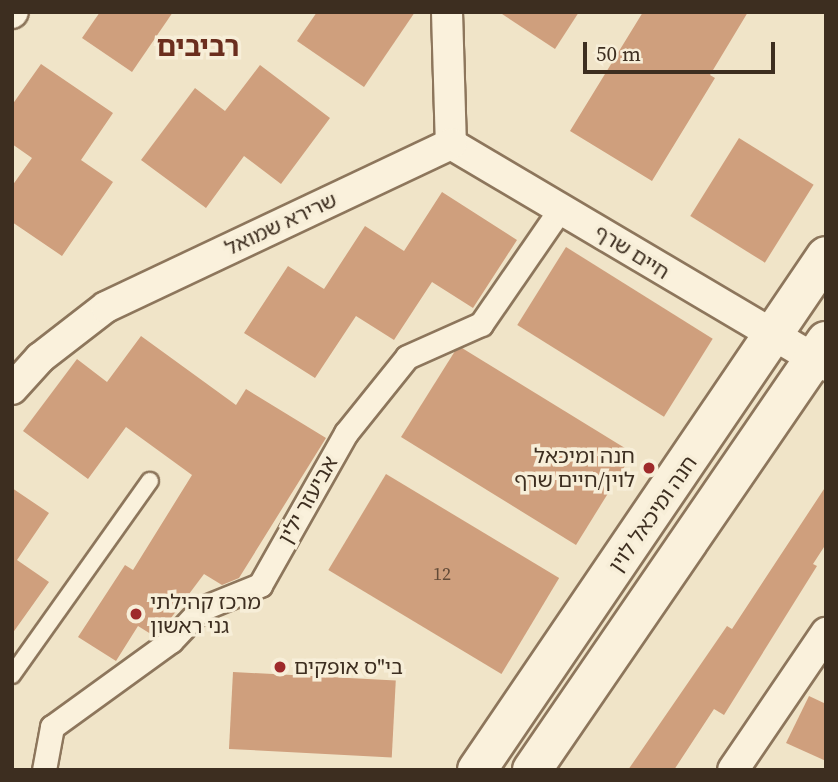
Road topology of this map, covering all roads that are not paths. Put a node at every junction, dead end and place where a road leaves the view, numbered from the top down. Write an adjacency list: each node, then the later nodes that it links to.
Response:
1 (447, 12): 2 (street)
2 (451, 144): 3 (street, חיים שרף); 7 (street, שרירא שמואל)
3 (561, 208): 5 (street, חיים שרף); 11 (street, אביעזר ילין)
4 (826, 256): 5 (main road, חנה ומיכאל לוין)
5 (774, 339): 6 (street, חיים שרף); 12 (main road, חנה ומיכאל לוין)
6 (822, 356): 13 (main road)
7 (12, 389)
8 (150, 481): 10 (lane)
9 (826, 633): 14 (street)
10 (12, 675)
11 (44, 770)
12 (477, 770)
13 (533, 770)
14 (733, 770)

